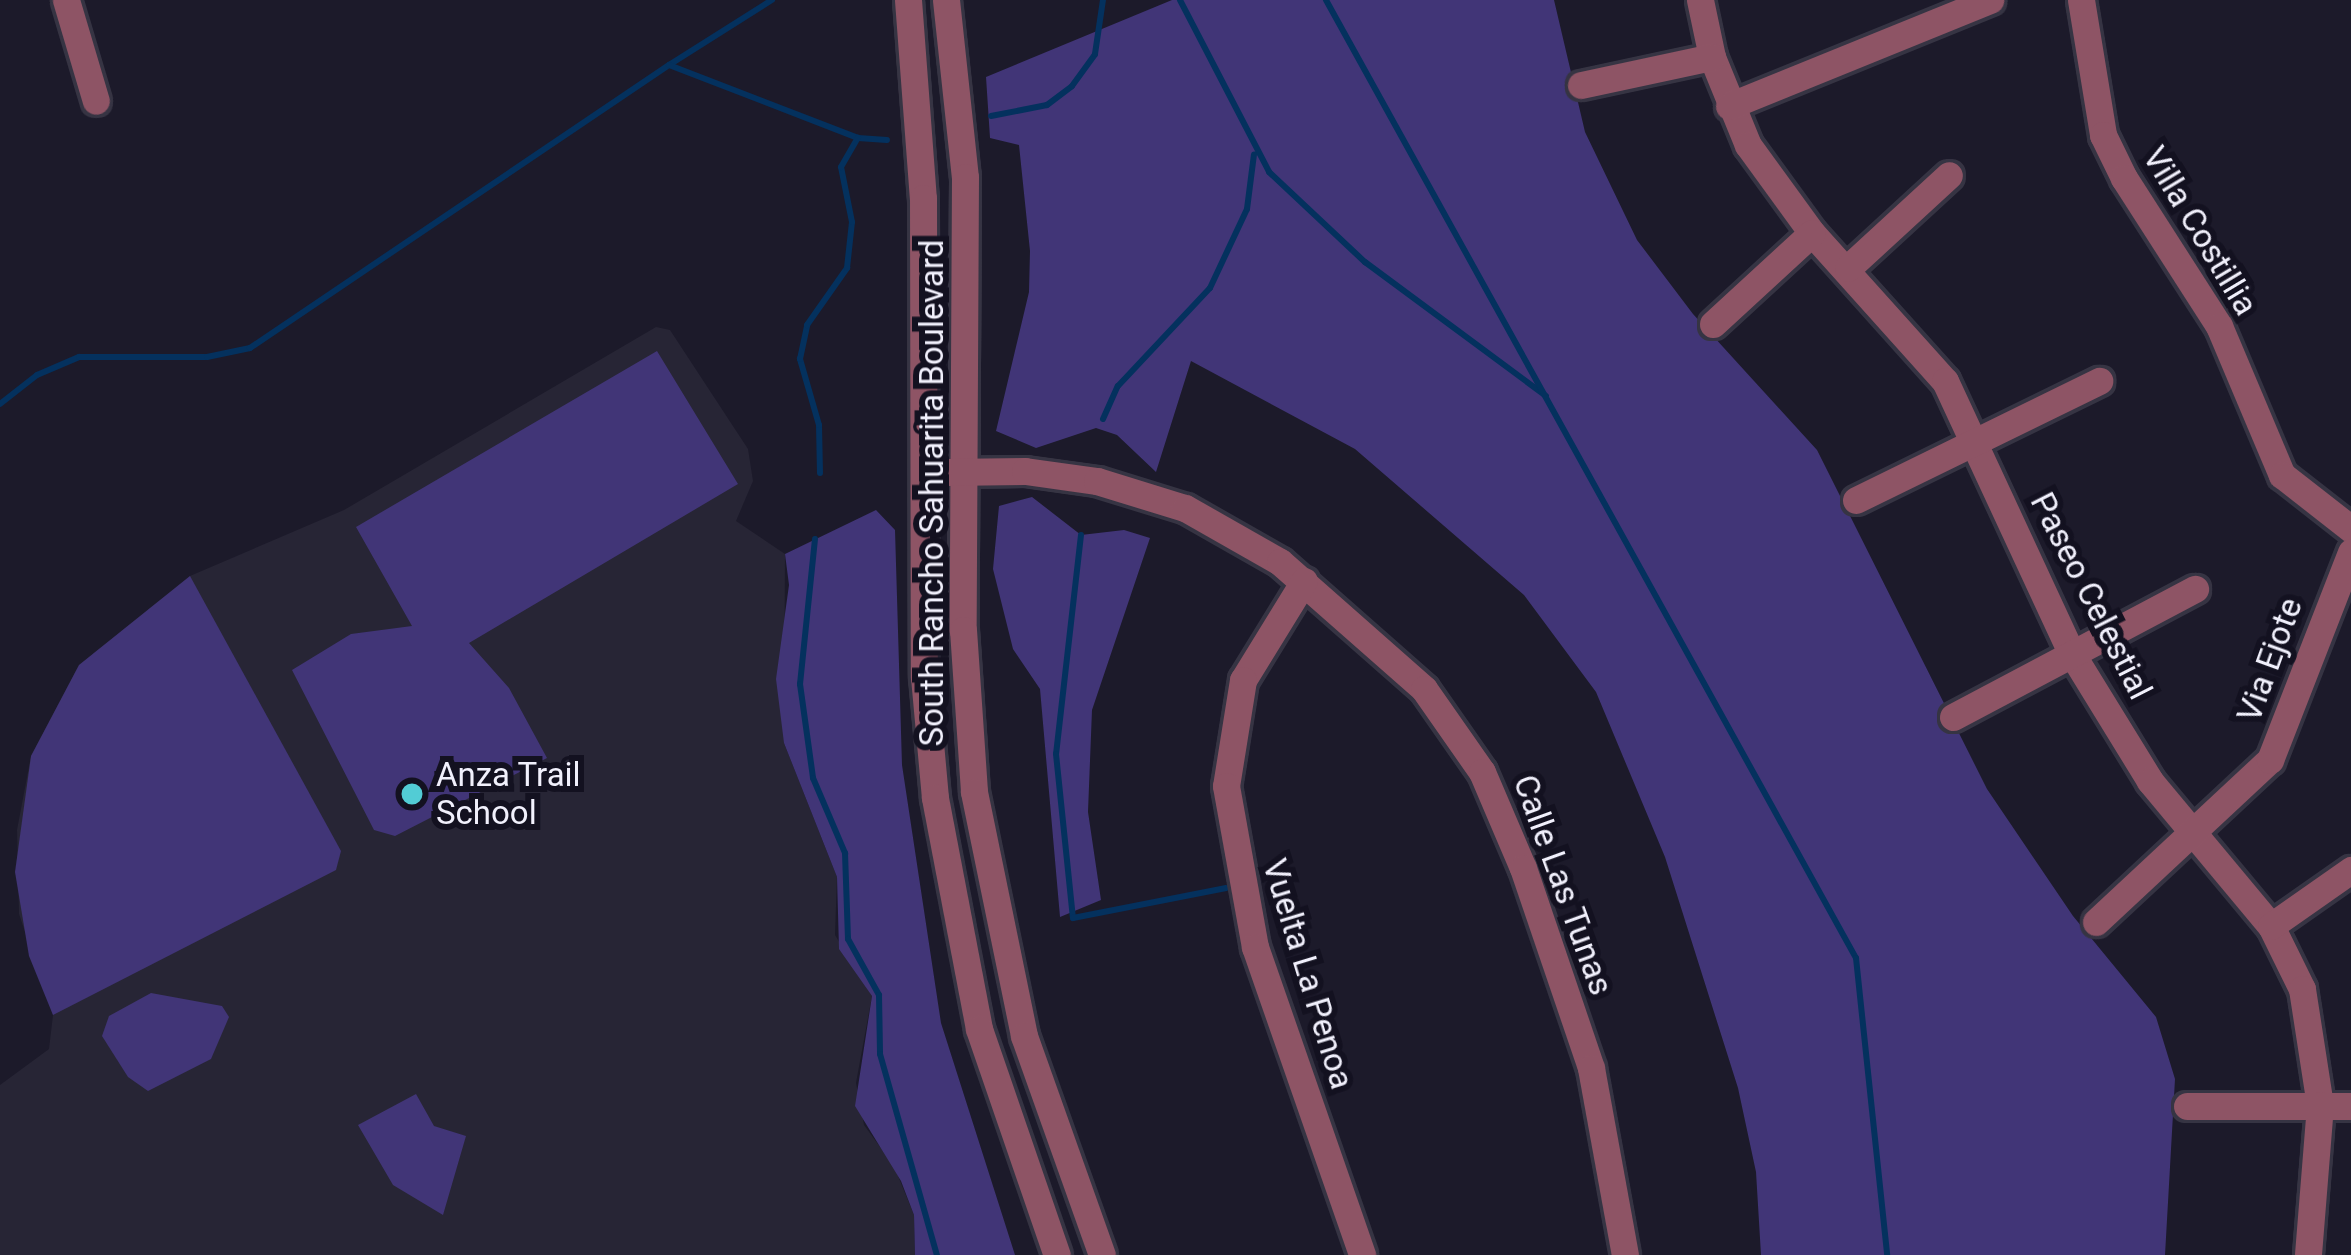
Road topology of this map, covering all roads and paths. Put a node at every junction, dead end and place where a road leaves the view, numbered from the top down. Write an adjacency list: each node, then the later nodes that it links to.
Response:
1 (66, 0): 9 (street)
2 (908, 0): 18 (street, South Rancho Sahuarita Boulevard)
3 (946, 0): 17 (street, South Rancho Sahuarita Boulevard)
4 (1700, 0): 7 (street, Paseo Celestial)
5 (1990, 0): 10 (street)
6 (2081, 0): 20 (street, Villa Costillia)
7 (1712, 57): 8 (street); 10 (street, Paseo Celestial)
8 (1581, 85)
9 (95, 101)
10 (1730, 106): 12 (street, Paseo Celestial)
11 (1949, 176): 13 (street)
12 (1812, 232): 13 (street, Paseo Celestial); 14 (street)
13 (1848, 268): 16 (street, Paseo Celestial)
14 (1713, 324)
15 (2099, 381): 16 (street)
16 (1977, 443): 19 (street); 24 (street, Paseo Celestial)
17 (963, 470): 18 (street, Calle Las Tunas); 22 (street, Calle Las Tunas); 34 (street, South Rancho Sahuarita Boulevard)
18 (923, 475): 33 (street, South Rancho Sahuarita Boulevard)
19 (1856, 500)
20 (2351, 529)
21 (2351, 552): 26 (street, Via Ejote)
22 (1304, 581): 35 (street, Vuelta La Penoa); 36 (street, Calle Las Tunas)
23 (2195, 589): 24 (street)
24 (2072, 654): 25 (street); 26 (street, Paseo Celestial)
25 (1954, 717)
26 (2195, 836): 28 (street, Via Ejote); 29 (street, Paseo Celestial)
27 (2351, 870): 29 (street)
28 (2096, 922)
29 (2271, 926): 30 (street, Paseo Celestial)
30 (2320, 1105): 31 (street); 32 (street); 37 (street, Paseo Celestial)
31 (2187, 1106)
32 (2351, 1106)
33 (1058, 1255)
34 (1102, 1255)
35 (1362, 1255)
36 (1625, 1255)
37 (2308, 1255)

